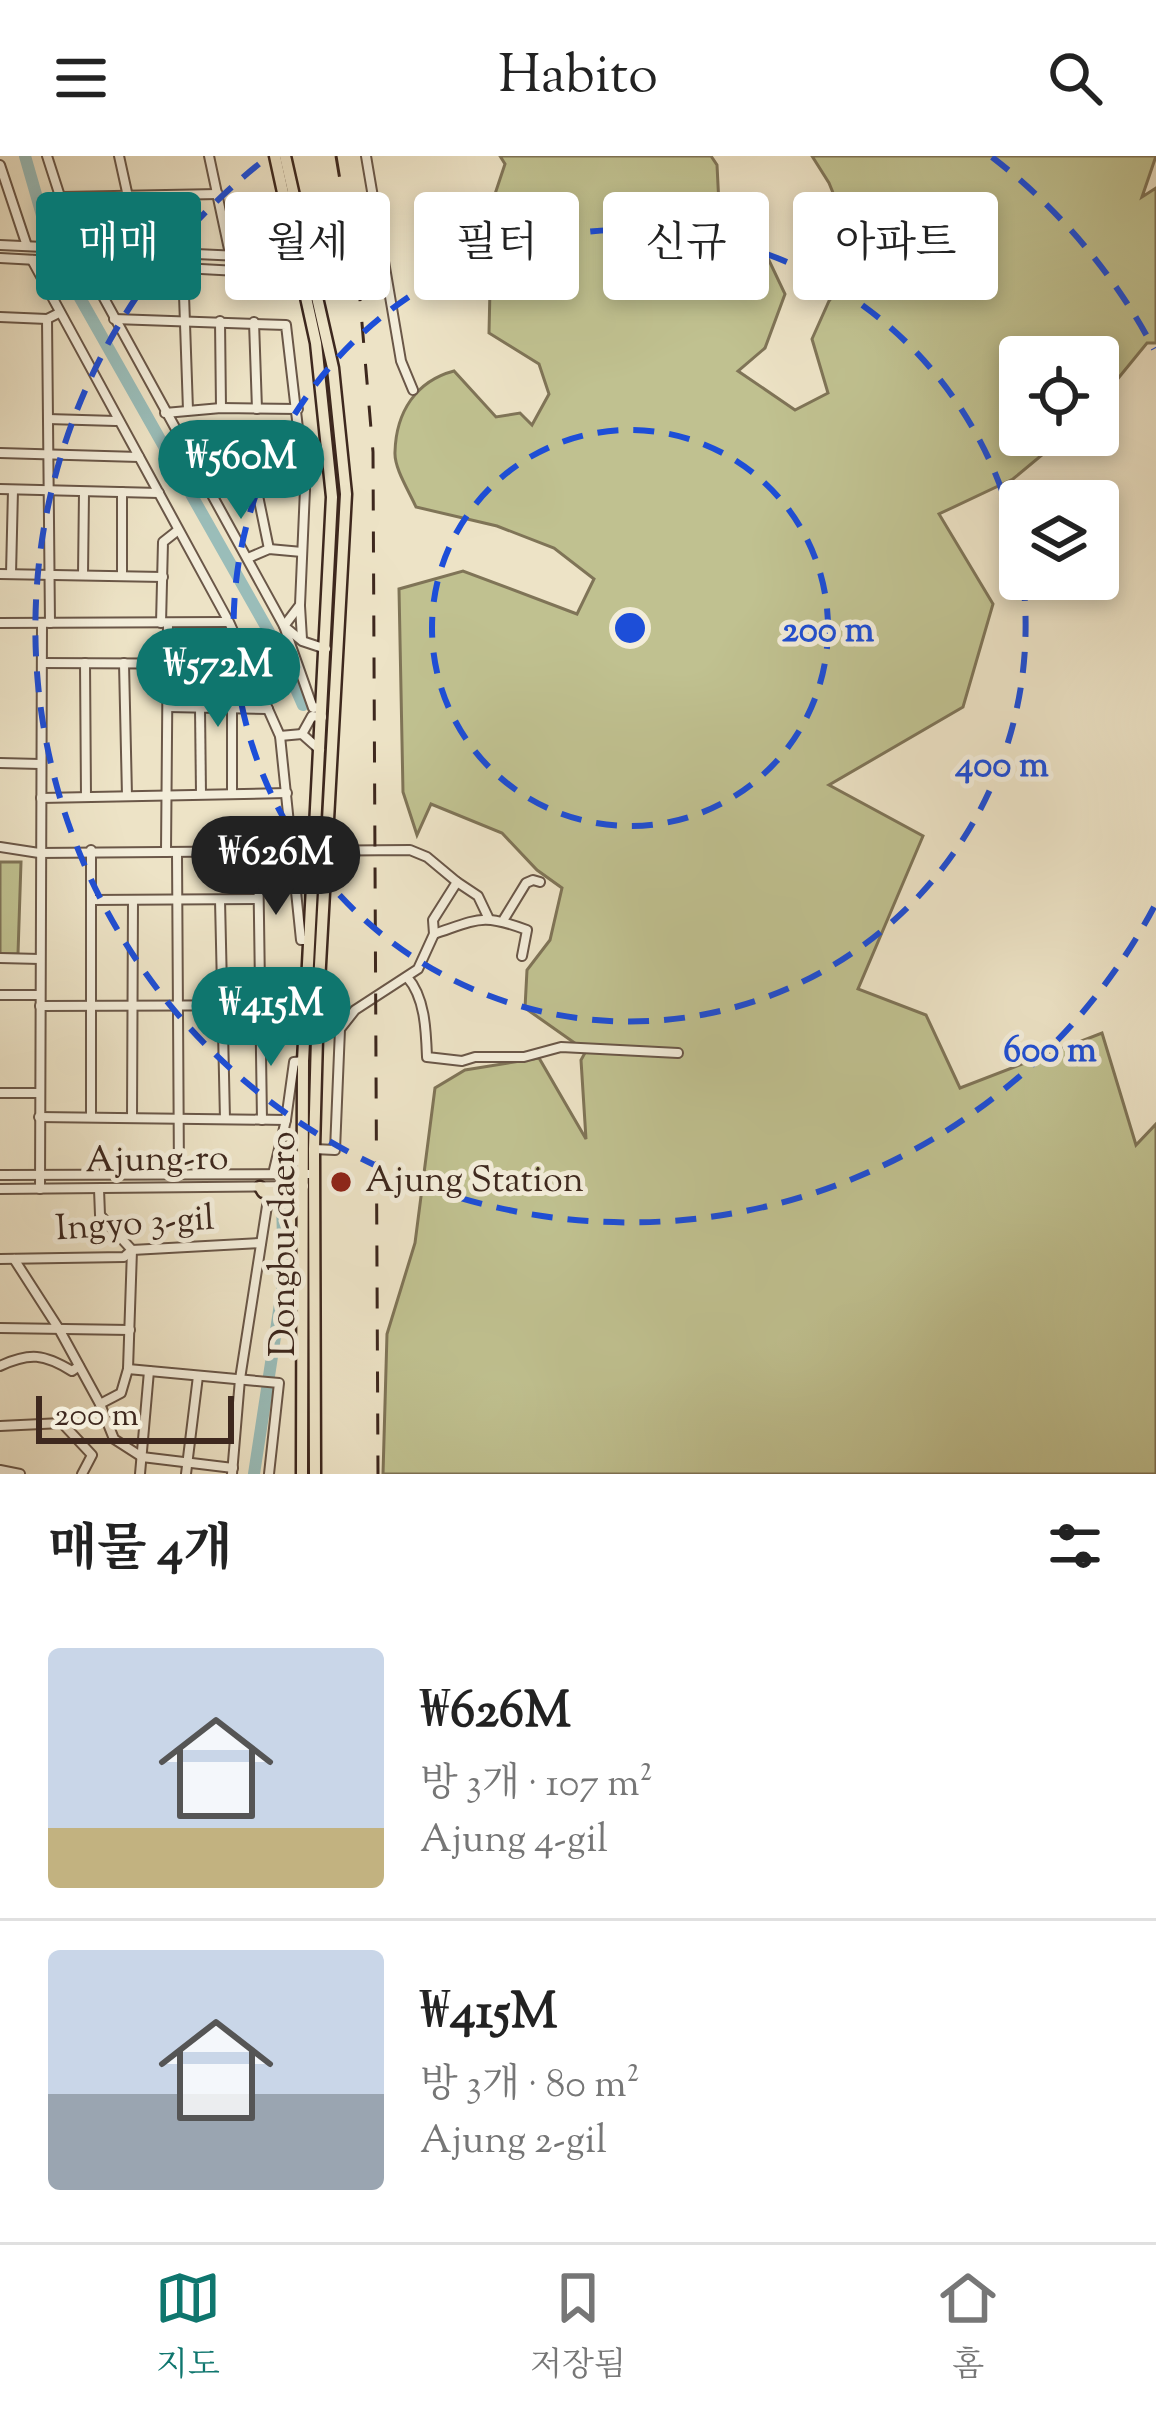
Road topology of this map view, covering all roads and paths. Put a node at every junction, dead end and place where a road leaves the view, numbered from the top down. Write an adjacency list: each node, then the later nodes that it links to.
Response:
1 (47, 156): 8 (street)
2 (119, 156): 9 (street)
3 (209, 156): 12 (street)
4 (272, 156): 10 (main road, Dongbu-daero)
5 (287, 156): 69 (main road, Dongbu-daero)
6 (366, 156): 29 (street)
7 (0, 171): 15 (street)
8 (60, 192)
9 (127, 192)
10 (282, 192)
11 (201, 194): 12 (street)
12 (218, 194): 13 (street)
13 (225, 229)
14 (0, 245): 15 (street)
15 (30, 246): 16 (street)
16 (36, 246)
17 (0, 258): 18 (street)
18 (34, 260): 22 (street)
19 (102, 300): 25 (street)
20 (184, 300): 26 (street)
21 (306, 300): 68 (main road, Dongbu-daero)
22 (59, 313): 24 (street); 36 (street)
23 (0, 317): 24 (street)
24 (47, 319): 35 (street)
25 (114, 319): 26 (street); 34 (street)
26 (184, 320): 27 (street); 33 (street)
27 (220, 321): 28 (street); 30 (street)
28 (254, 322): 31 (street); 32 (street)
29 (413, 390)
30 (221, 408): 31 (street); 33 (street)
31 (257, 409): 32 (street)
32 (298, 409): 37 (street)
33 (188, 410): 34 (street)
34 (165, 413): 40 (street)
35 (48, 419): 36 (street); 39 (street)
36 (117, 421): 41 (street)
37 (301, 446): 40 (street); 44 (street)
38 (0, 453): 39 (street)
39 (48, 454): 41 (street); 46 (street)
40 (189, 454): 50 (street)
41 (140, 457): 49 (street)
42 (256, 486): 44 (street); 50 (street); 52 (street)
43 (0, 489): 45 (street)
44 (305, 489): 53 (street)
45 (13, 490): 46 (street); 56 (street)
46 (49, 491): 47 (street); 57 (street)
47 (84, 491): 48 (street); 58 (street)
48 (122, 492): 49 (street); 59 (street)
49 (159, 493): 51 (street)
50 (211, 493): 54 (street)
51 (177, 531): 60 (street); 62 (street)
52 (269, 549): 53 (street); 54 (street)
53 (302, 552): 61 (street)
54 (248, 558): 66 (street)
55 (0, 574): 56 (street)
56 (11, 574): 57 (street)
57 (50, 574): 58 (street); 64 (street)
58 (83, 575): 59 (street)
59 (122, 576): 60 (street)
60 (163, 577): 65 (street)
61 (300, 605): 66 (street); 67 (street)
62 (229, 622): 65 (street); 74 (street)
63 (0, 623): 64 (street)
64 (46, 623): 65 (street); 70 (street)
65 (165, 623): 73 (street)
66 (284, 626): 67 (street); 79 (street)
67 (302, 641): 68 (street)
68 (325, 649): 69 (street); 79 (main road, Dongbu-daero)
69 (339, 650): 97 (main road, Dongbu-daero)
70 (42, 663): 71 (street); 84 (street)
71 (85, 663): 72 (street); 90 (street)
72 (124, 663): 73 (street); 89 (street)
73 (168, 664): 74 (street); 75 (street)
74 (249, 664): 78 (street)
75 (167, 707): 76 (street); 88 (street)
76 (200, 708): 77 (street); 86 (street)
77 (232, 709): 78 (street); 87 (street)
78 (268, 710): 81 (street)
79 (317, 712): 80 (street); 82 (main road, Dongbu-daero)
80 (302, 734): 81 (street); 82 (street)
81 (280, 736): 85 (street)
82 (320, 750): 97 (main road, Dongbu-daero)
83 (0, 763): 84 (street)
84 (41, 764): 91 (street)
85 (287, 793): 87 (street); 94 (street)
86 (201, 794): 87 (street); 88 (street)
87 (232, 794)
88 (167, 795): 89 (street); 95 (street)
89 (127, 796): 90 (street)
90 (86, 797): 91 (street)
91 (41, 798): 98 (street)
92 (0, 847): 98 (street)
93 (91, 850): 95 (street); 98 (street); 103 (street)
94 (291, 851): 96 (street); 97 (street); 110 (street)
95 (166, 852): 99 (street)
96 (258, 852): 99 (street); 102 (street)
97 (320, 852): 100 (street); 110 (main road, Dongbu-daero); 134 (main road, Dongbu-daero)
98 (39, 853): 113 (street)
99 (177, 853): 105 (street, Ajung-ro)
100 (457, 882): 107 (street); 109 (street)
101 (541, 882): 108 (street)
102 (258, 899): 106 (street); 117 (street)
103 (91, 900): 104 (street); 119 (street)
104 (133, 900): 105 (street); 120 (street)
105 (176, 900): 106 (street); 121 (street, Ajung-ro)
106 (220, 900): 122 (street)
107 (488, 916): 108 (street); 109 (street)
108 (504, 919): 111 (street)
109 (434, 934): 114 (street)
110 (308, 940): 118 (main road, Dongbu-daero)
111 (522, 956)
112 (0, 958): 113 (street)
113 (40, 959): 116 (street)
114 (407, 976): 123 (street); 134 (street)
115 (0, 995): 116 (street)
116 (39, 1000): 119 (street); 126 (street)
117 (258, 1005): 118 (street); 122 (street); 132 (street)
118 (306, 1005): 124 (main road, Dongbu-daero)
119 (91, 1006): 120 (street); 128 (street)
120 (133, 1006): 121 (street); 129 (street)
121 (176, 1006): 122 (street); 130 (street, Ajung-ro)
122 (222, 1006): 131 (street)
123 (678, 1053)
124 (303, 1061): 133 (street); 139 (main road, Dongbu-daero)
125 (0, 1093): 126 (street)
126 (39, 1093): 127 (street)
127 (39, 1117): 128 (street); 135 (street)
128 (91, 1118): 129 (street)
129 (133, 1118): 130 (street)
130 (177, 1119): 131 (street); 138 (street, Ajung-ro)
131 (226, 1120): 132 (street)
132 (262, 1120): 133 (street)
133 (286, 1120): 136 (street)
134 (314, 1149): 139 (main road, Dongbu-daero)
135 (40, 1174): 137 (street, Ajung-ro); 138 (street, Ajung-ro); 141 (street)
136 (273, 1174): 138 (street, Ajung-ro); 139 (street, Ajung-ro)
137 (0, 1175)
138 (179, 1175)
139 (307, 1184): 143 (main road); 169 (main road, Dongbu-daero); 170 (main road, Dongbu-daero)
140 (0, 1189): 141 (street, Ajung-ro)
141 (40, 1189): 142 (street, Ajung-ro)
142 (99, 1189): 143 (street, Ajung-ro); 146 (street)
143 (265, 1190): 144 (street)
144 (260, 1244): 146 (street, Ingyo 3-gil); 157 (street)
145 (0, 1247): 148 (street)
146 (131, 1250): 147 (street, Ingyo 3-gil); 151 (street)
147 (14, 1259): 148 (street, Ingyo 3-gil); 150 (street, Ingyo 3-gil)
148 (0, 1260)
149 (0, 1328): 150 (street)
150 (59, 1329): 151 (street); 153 (street, Ingyo 3-gil)
151 (130, 1330): 154 (street)
152 (0, 1366): 153 (street)
153 (80, 1366): 158 (street, Ingyo 3-gil)
154 (128, 1369): 155 (street); 158 (street)
155 (149, 1371): 156 (street); 160 (street)
156 (198, 1376): 157 (street); 161 (street)
157 (244, 1379): 163 (street); 168 (street)
158 (100, 1404): 160 (street, Ingyo 3-gil)
159 (0, 1426): 165 (street)
160 (142, 1457): 161 (street); 166 (street)
161 (188, 1462): 163 (street); 167 (street)
162 (0, 1470): 164 (street)
163 (233, 1471)
164 (20, 1474)
165 (82, 1474)
166 (140, 1474)
167 (186, 1474)
168 (269, 1474)
169 (302, 1474)
170 (315, 1474)

